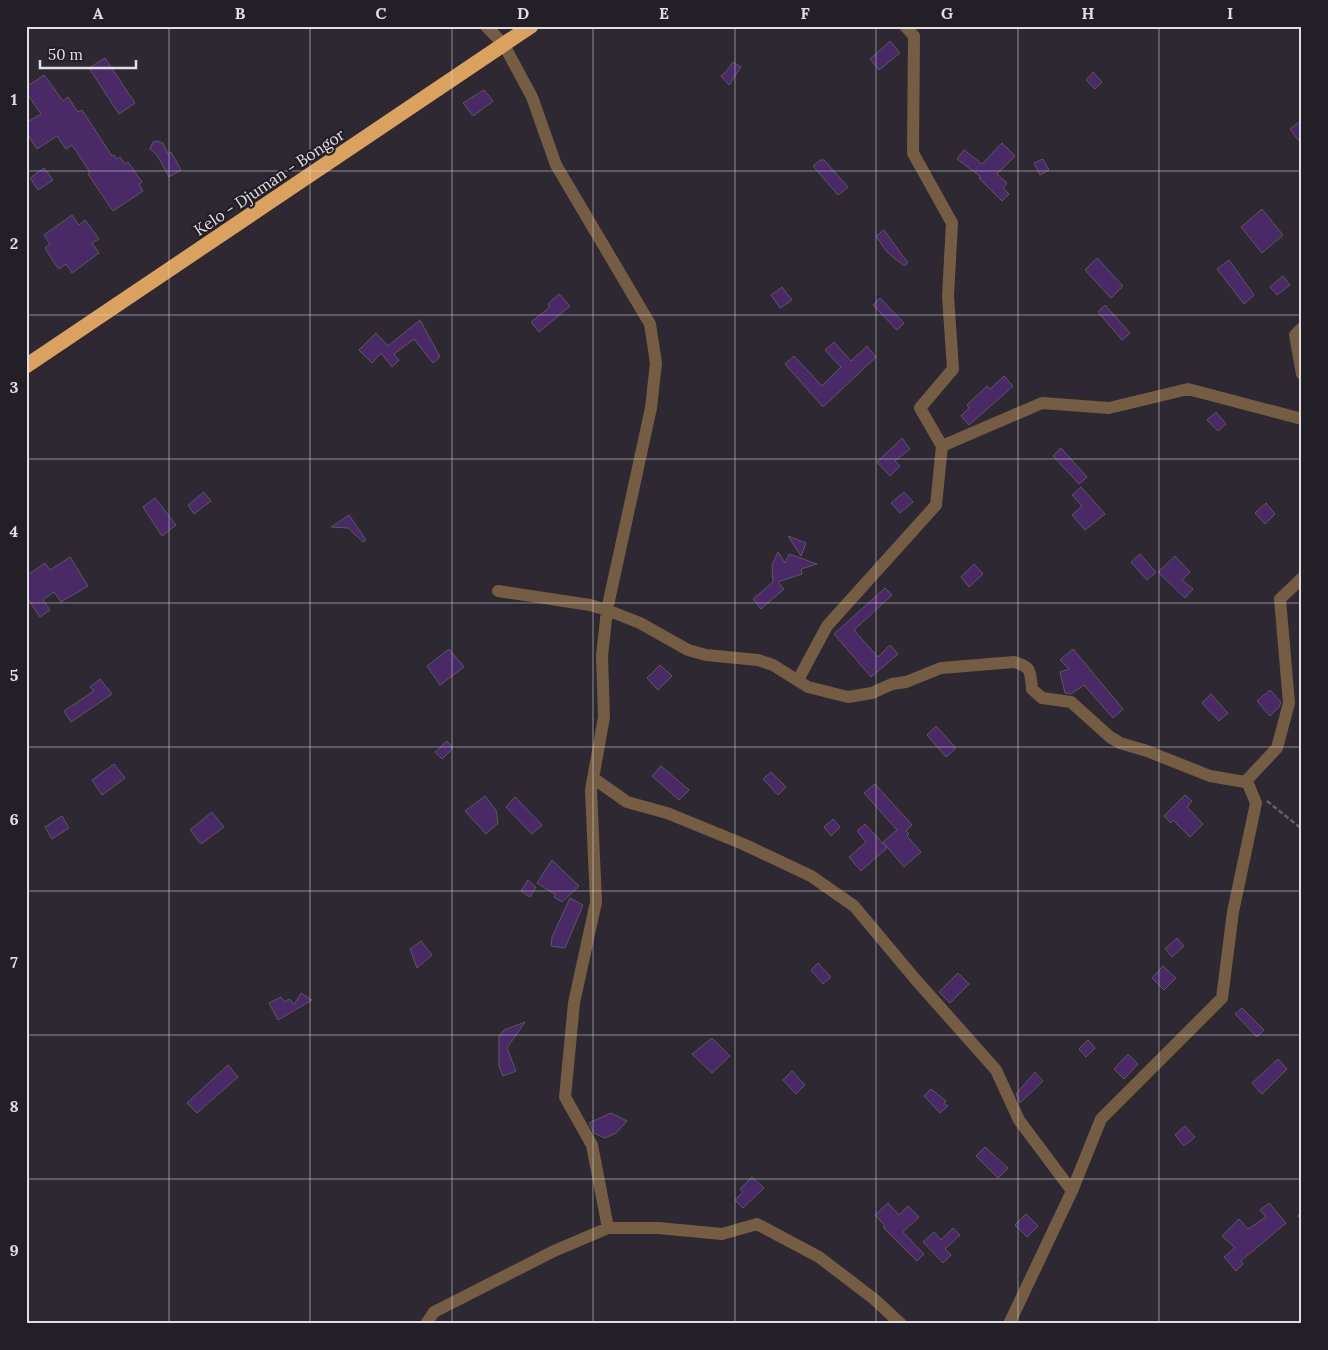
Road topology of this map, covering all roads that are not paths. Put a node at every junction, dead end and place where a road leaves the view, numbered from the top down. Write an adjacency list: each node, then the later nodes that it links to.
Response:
1 (486, 26): 4 (street)
2 (531, 26): 4 (highway, Kelo - Djuman - Bongor)
3 (905, 26): 9 (street)
4 (504, 45): 6 (highway, Kelo - Djuman - Bongor); 12 (street)
5 (1302, 328): 7 (street)
6 (26, 366)
7 (1302, 374)
8 (1302, 419): 9 (street)
9 (942, 446): 13 (street)
10 (1302, 578): 13 (street)
11 (498, 591): 12 (street)
12 (607, 610): 13 (street); 14 (street)
13 (798, 680)
14 (593, 778): 16 (street); 17 (street)
15 (1249, 786): 16 (street)
16 (1072, 1191): 20 (street)
17 (608, 1228): 18 (street); 19 (street)
18 (426, 1324)
19 (901, 1324)
20 (1009, 1324)

